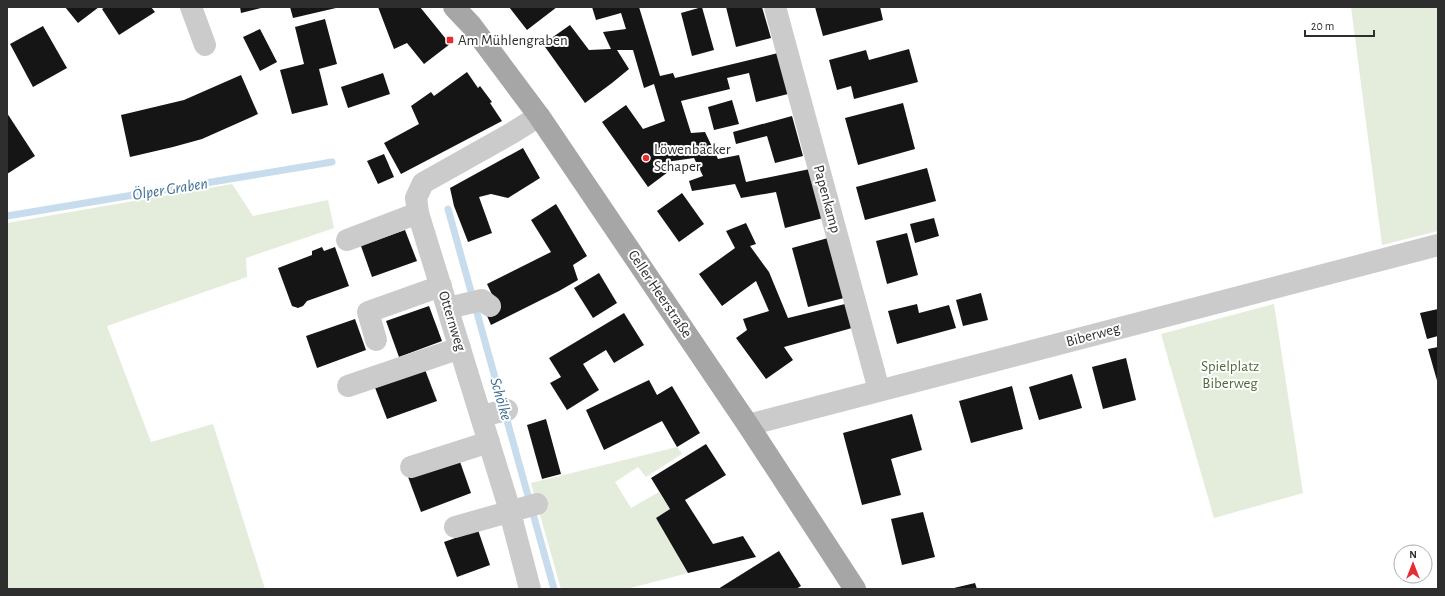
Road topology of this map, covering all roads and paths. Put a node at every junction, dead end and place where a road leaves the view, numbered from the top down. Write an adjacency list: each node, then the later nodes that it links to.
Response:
1 (191, 7): 4 (street)
2 (454, 7): 5 (main road, Celler Heerstraße)
3 (776, 7): 15 (street, Papenkamp)
4 (205, 45)
5 (538, 116): 6 (street, Otternweg); 16 (main road, Celler Heerstraße)
6 (418, 213): 7 (street); 9 (street, Otternweg)
7 (346, 240)
8 (1438, 245): 15 (street, Biberweg)
9 (441, 286): 11 (street, Otternweg); 12 (street)
10 (486, 303): 11 (street)
11 (454, 307): 13 (street, Otternweg)
12 (376, 340)
13 (460, 348): 14 (street); 17 (street, Otternweg)
14 (348, 386)
15 (879, 390): 16 (street, Biberweg)
16 (748, 424): 22 (main road, Celler Heerstraße)
17 (489, 442): 18 (street); 19 (street, Otternweg)
18 (411, 467)
19 (523, 508): 20 (street); 21 (street, Otternweg)
20 (455, 527)
21 (530, 589)
22 (855, 589)

